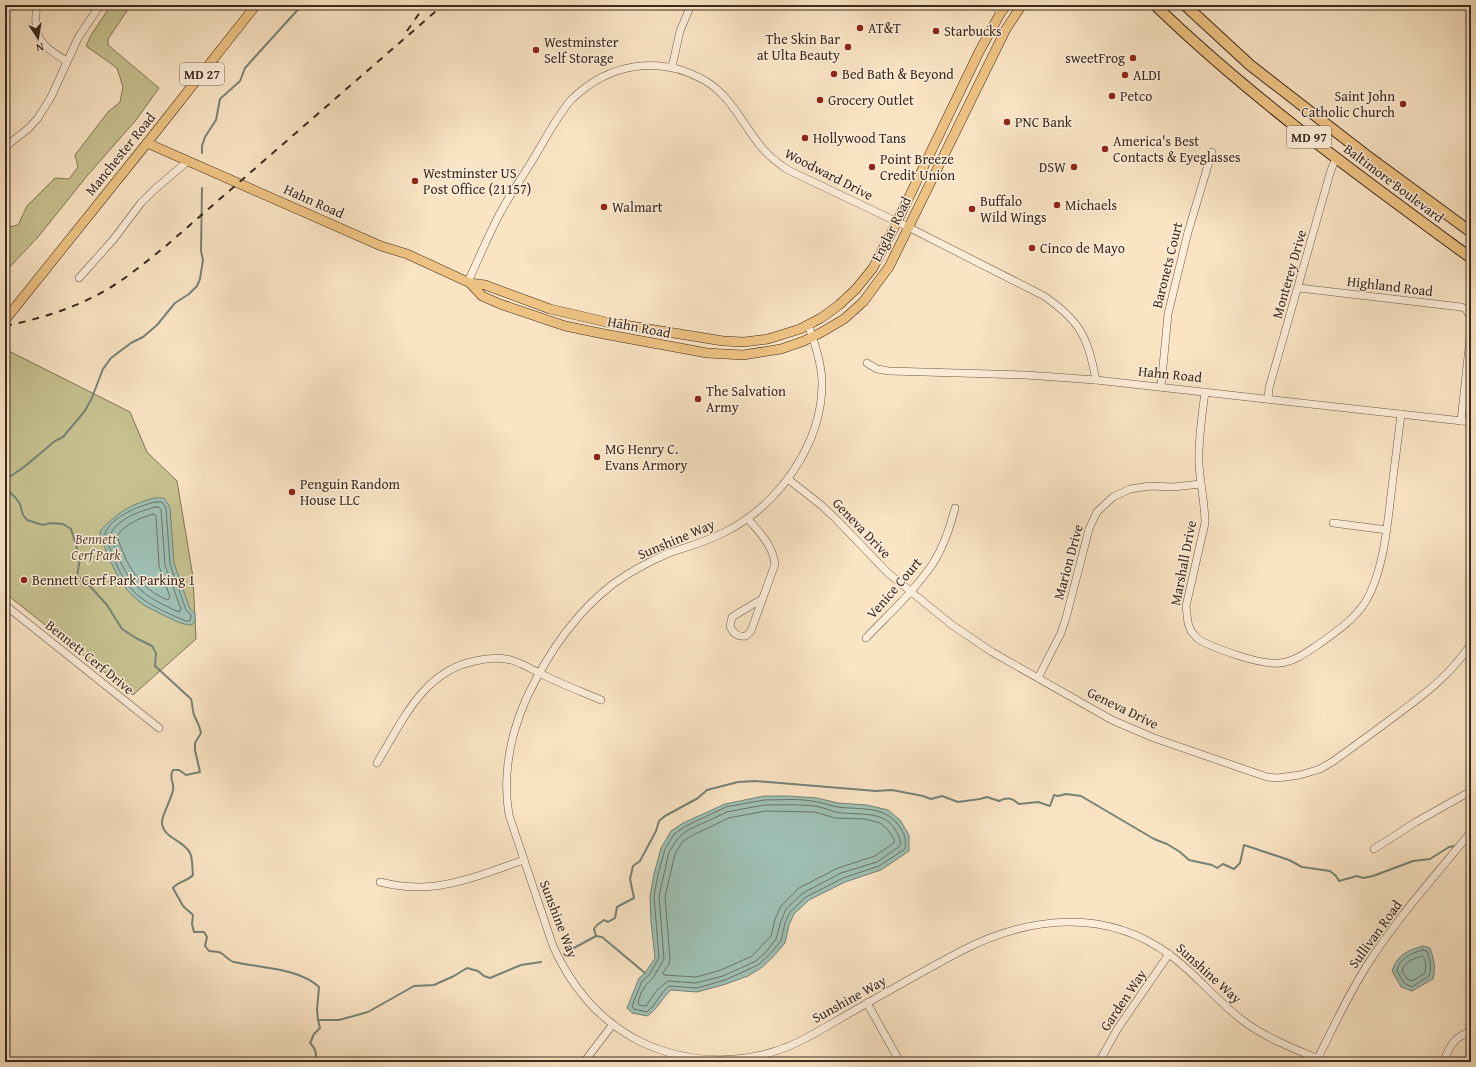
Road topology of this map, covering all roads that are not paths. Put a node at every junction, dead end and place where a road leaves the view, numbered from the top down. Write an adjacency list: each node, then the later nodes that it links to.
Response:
1 (37, 5): 10 (street)
2 (100, 5): 10 (street)
3 (256, 5): 12 (main road, Manchester Road / MD 27)
4 (691, 5): 11 (street)
5 (993, 5): 9 (street)
6 (1022, 5): 18 (main road, Englar Road)
7 (1155, 5): 15 (highway, Baltimore Boulevard / MD 97)
8 (1185, 5): 19 (highway, Baltimore Boulevard / MD 97)
9 (1004, 9): 17 (main road, Englar Road)
10 (66, 62): 13 (street)
11 (672, 67): 17 (street, Woodward Drive); 22 (street, Woodward Drive)
12 (148, 143): 16 (main road, Hahn Road); 24 (main road, Manchester Road / MD 27)
13 (5, 147)
14 (1212, 152): 31 (street, Baronets Court)
15 (1336, 158): 20 (highway, Baltimore Boulevard / MD 97); 23 (street, Monterey Drive)
16 (188, 161): 21 (street); 22 (main road, Hahn Road)
17 (897, 222): 18 (street, Woodward Drive); 26 (main road, Englar Road)
18 (908, 227): 28 (main road, Englar Road); 30 (street, Woodward Drive)
19 (1471, 232)
20 (1471, 258)
21 (78, 278)
22 (469, 282): 26 (main road, Hahn Road); 28 (main road, Hahn Road)
23 (1299, 288): 25 (street, Highland Road); 33 (street, Monterey Drive)
24 (7, 318)
25 (1471, 319)
26 (808, 325): 28 (street, Sunshine Way)
27 (1471, 329): 35 (street)
28 (813, 337): 37 (street, Sunshine Way)
29 (867, 363): 30 (street, Hahn Road)
30 (1096, 380): 31 (street, Hahn Road)
31 (1161, 387): 32 (street, Hahn Road)
32 (1205, 392): 33 (street, Hahn Road); 38 (street, Marshall Drive)
33 (1268, 398): 34 (street, Hahn Road)
34 (1400, 414): 35 (street, Hahn Road); 42 (street, Marshall Drive)
35 (1460, 421): 36 (street, Hahn Road)
36 (1471, 422)
37 (788, 479): 40 (street, Sunshine Way); 43 (street, Geneva Drive)
38 (1201, 484): 42 (street, Marshall Drive); 49 (street, Marion Drive)
39 (954, 508): 43 (street, Venice Court)
40 (748, 519): 44 (street); 48 (street, Sunshine Way)
41 (1333, 523): 42 (street)
42 (1387, 530)
43 (909, 592): 46 (street, Venice Court); 49 (street, Geneva Drive)
44 (762, 599): 44 (street)
45 (5, 605): 51 (street, Bennett Cerf Drive)
46 (866, 638)
47 (1471, 644): 49 (street, Geneva Drive)
48 (539, 673): 50 (street); 52 (street); 56 (street, Sunshine Way)
49 (1038, 678)
50 (601, 700)
51 (159, 728)
52 (377, 763)
53 (1471, 790): 55 (street)
54 (1471, 832): 63 (street, Sullivan Road)
55 (1374, 849)
56 (524, 860): 57 (street); 60 (street, Sunshine Way)
57 (380, 882)
58 (1169, 954): 59 (street, Sunshine Way); 63 (street, Sunshine Way); 66 (street, Garden Way)
59 (867, 1003): 62 (street, Sunshine Way); 65 (street)
60 (613, 1024): 62 (street, Sunshine Way); 64 (street)
61 (1471, 1031): 68 (street)
62 (744, 1060)
63 (1317, 1060): 67 (street, Sunshine Way)
64 (584, 1062)
65 (900, 1062)
66 (1099, 1062)
67 (1326, 1062)
68 (1443, 1062)

